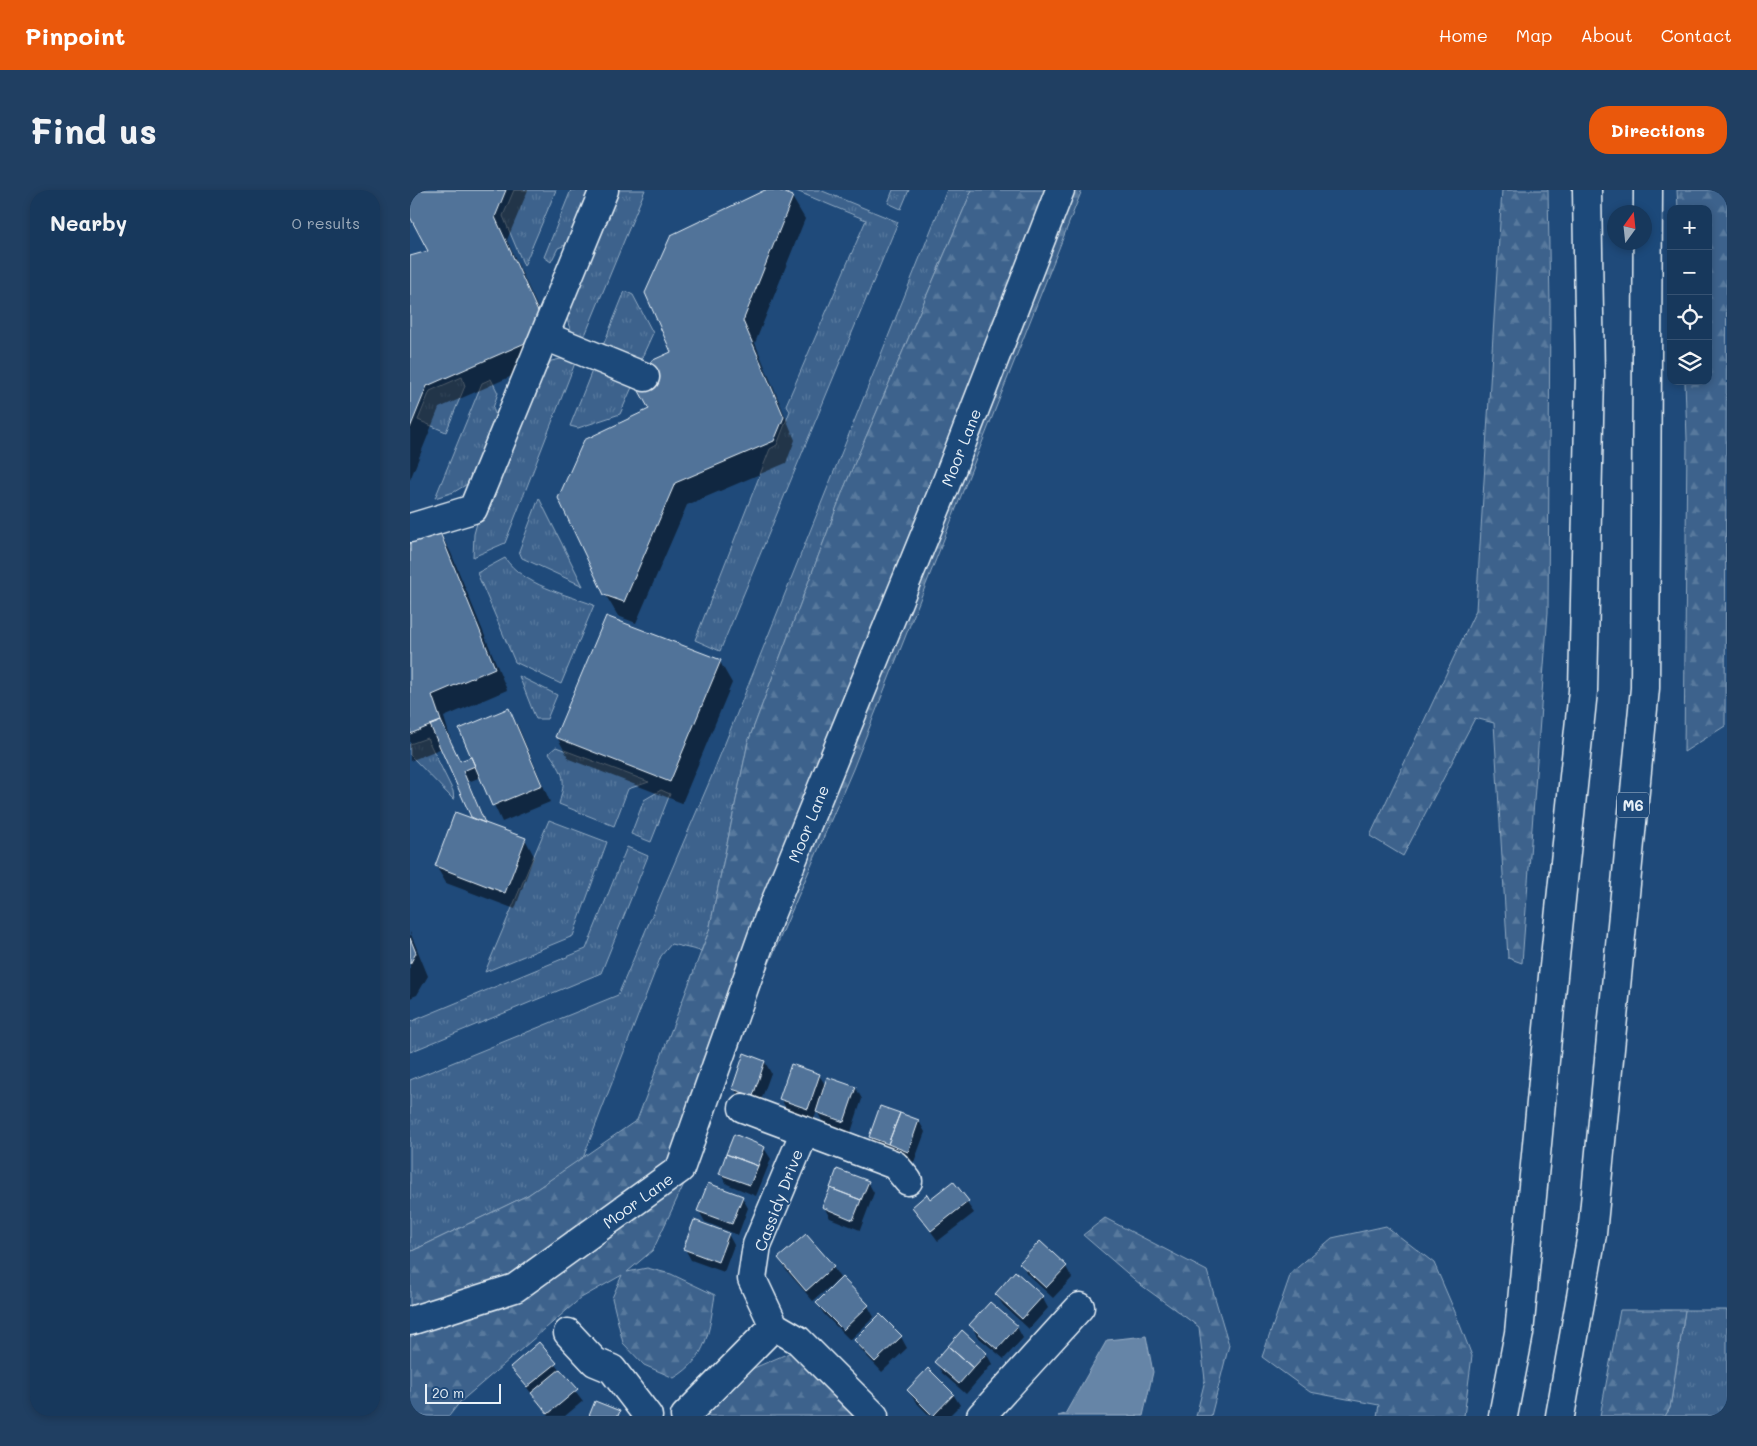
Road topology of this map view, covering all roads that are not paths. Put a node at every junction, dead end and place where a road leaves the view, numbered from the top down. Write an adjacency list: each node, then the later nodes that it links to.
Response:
1 (604, 190): 5 (main road)
2 (1060, 190): 12 (main road, Moor Lane)
3 (1587, 190): 19 (main road)
4 (1648, 190): 20 (main road, M6)
5 (544, 336): 6 (main road); 7 (main road)
6 (645, 377)
7 (410, 528)
8 (743, 1108): 9 (main road)
9 (805, 1131): 10 (main road); 13 (main road, Cassidy Drive)
10 (908, 1181)
11 (1080, 1307): 18 (main road)
12 (410, 1321)
13 (774, 1326): 16 (main road); 17 (main road)
14 (568, 1333): 15 (main road)
15 (648, 1416)
16 (685, 1416)
17 (874, 1416)
18 (982, 1416)
19 (1503, 1416)
20 (1560, 1416)

